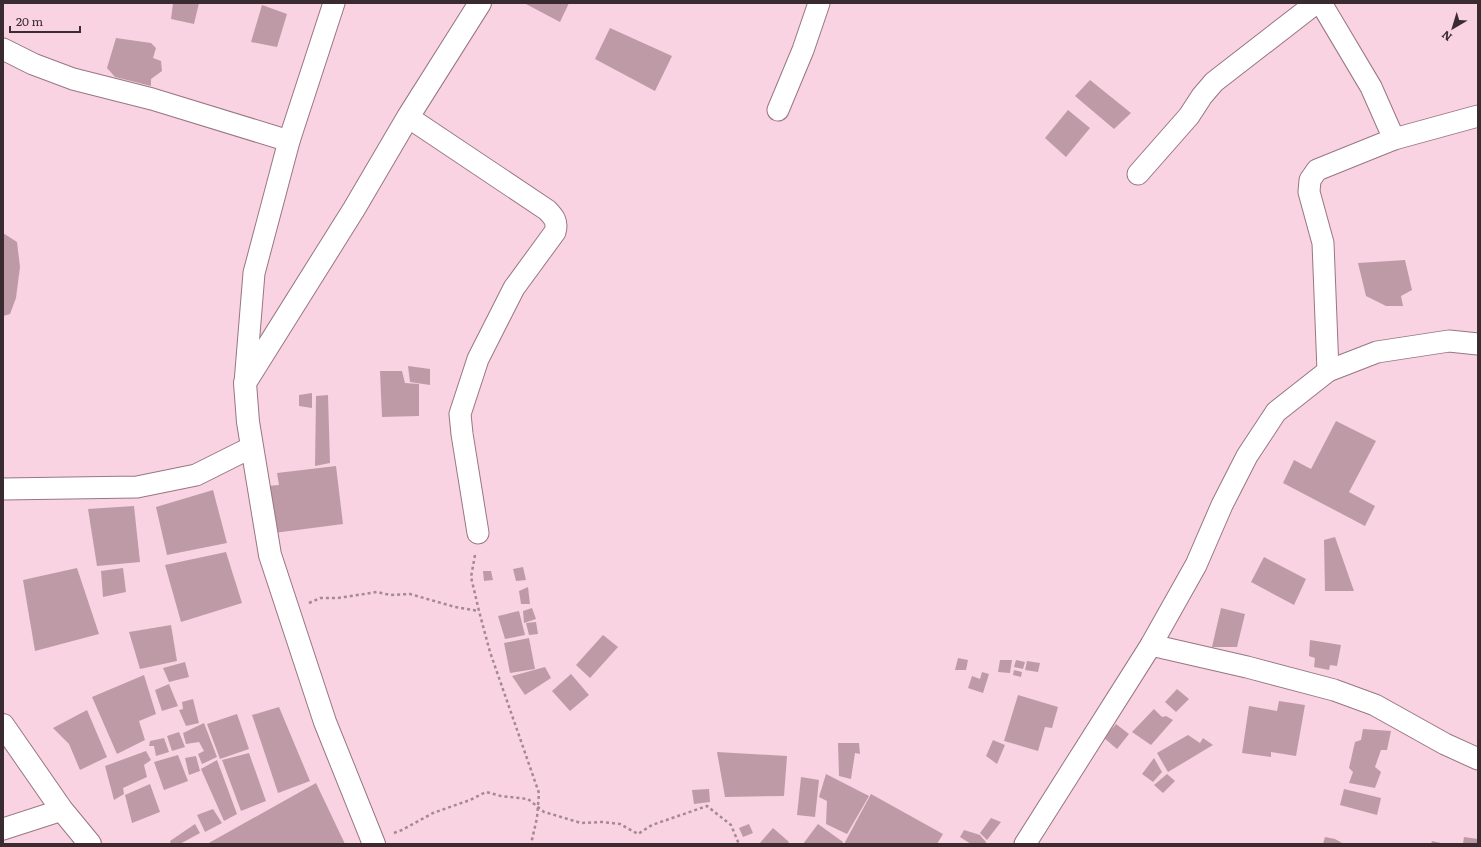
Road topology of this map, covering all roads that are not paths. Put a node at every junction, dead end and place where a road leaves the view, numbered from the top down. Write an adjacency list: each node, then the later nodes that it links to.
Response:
1 (334, 3): 11 (street)
2 (480, 3): 9 (street)
3 (819, 3): 7 (street)
4 (1316, 3): 12 (street)
5 (1321, 3): 10 (street)
6 (3, 49): 11 (street)
7 (778, 110)
8 (1478, 116): 10 (street)
9 (408, 117): 15 (street); 18 (street)
10 (1394, 139): 14 (street)
11 (289, 141): 15 (street)
12 (1138, 174)
13 (1478, 344): 14 (street)
14 (1328, 371): 19 (street)
15 (245, 383): 16 (street)
16 (252, 447): 17 (street); 24 (street)
17 (3, 489)
18 (478, 533)
19 (1151, 645): 21 (street); 26 (street)
20 (3, 725): 22 (street)
21 (1478, 759)
22 (62, 810): 23 (street); 25 (street)
23 (3, 829)
24 (374, 842)
25 (90, 844)
26 (1025, 844)

